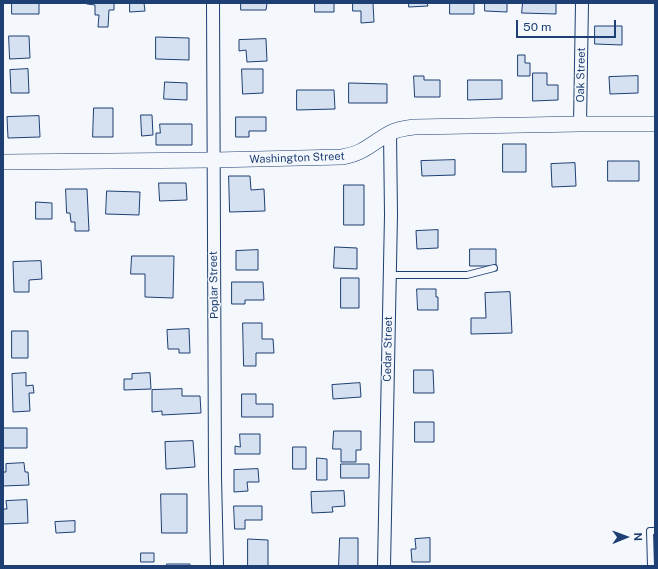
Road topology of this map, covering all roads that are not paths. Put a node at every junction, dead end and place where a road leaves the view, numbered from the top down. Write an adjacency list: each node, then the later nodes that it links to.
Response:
1 (213, 3): 6 (street, Poplar Street)
2 (582, 3): 3 (street, Oak Street)
3 (580, 124): 4 (street, Washington Street); 5 (street, Washington Street)
4 (655, 124)
5 (390, 133): 6 (street, Washington Street); 9 (street, Cedar Street)
6 (214, 160): 7 (street, Washington Street); 11 (street, Poplar Street)
7 (3, 162)
8 (494, 268): 9 (lane)
9 (390, 275): 12 (street, Cedar Street)
10 (655, 531): 13 (lane)
11 (217, 566)
12 (384, 566)
13 (651, 566)

